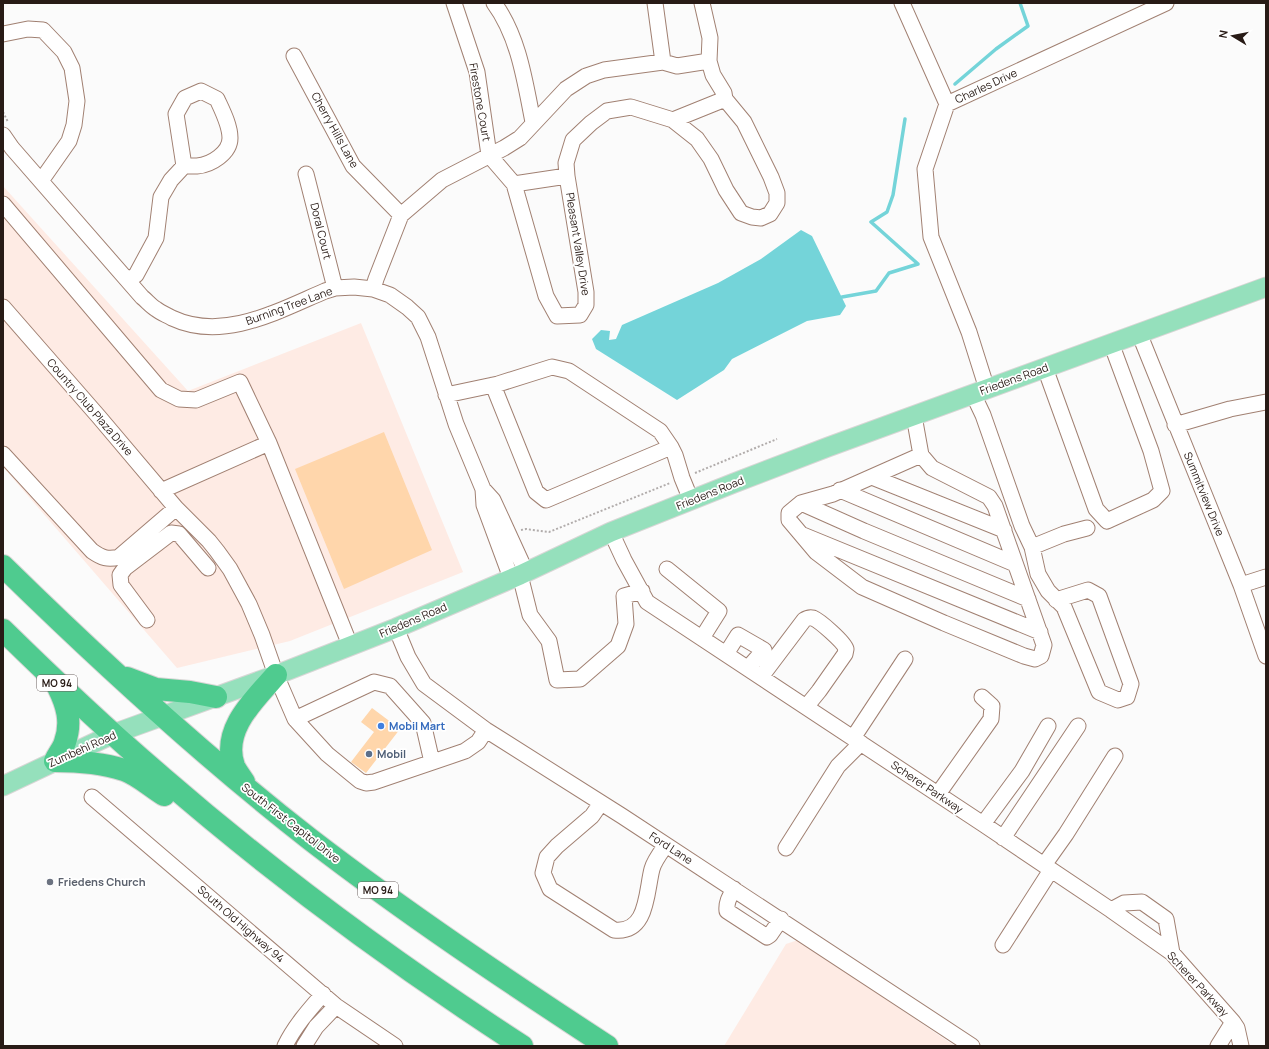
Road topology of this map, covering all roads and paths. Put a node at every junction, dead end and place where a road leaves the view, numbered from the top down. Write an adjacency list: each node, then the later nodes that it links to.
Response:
1 (454, 3): 17 (street, Firestone Court)
2 (494, 3): 15 (street)
3 (655, 3): 10 (street)
4 (702, 3): 9 (street)
5 (902, 3): 12 (street)
6 (1166, 3): 12 (street, Charles Drive)
7 (3, 34): 21 (street)
8 (294, 56): 24 (street, Cherry Hills Lane)
9 (709, 61): 10 (street); 11 (street, Pleasant Valley Drive)
10 (663, 62): 15 (street)
11 (725, 99): 14 (street); 14 (street, Pleasant Valley Drive)
12 (947, 104): 34 (street, Charles Drive)
13 (3, 112): 16 (path)
14 (673, 120): 20 (street, Pleasant Valley Drive)
15 (533, 122): 17 (street)
16 (6, 129): 21 (street, Burning Tree Lane)
17 (489, 155): 22 (street, Pleasant Valley Drive); 24 (street)
18 (184, 166): 18 (street); 25 (street)
19 (306, 174): 27 (street, Doral Court)
20 (567, 176): 22 (street); 22 (street, Pleasant Valley Drive)
21 (41, 181): 25 (street, Burning Tree Lane)
22 (514, 184)
23 (3, 204): 40 (street)
24 (401, 215): 28 (street)
25 (128, 280): 27 (street, Burning Tree Lane)
26 (1266, 287): 30 (main road, Friedens Road)
27 (335, 288): 28 (street, Burning Tree Lane)
28 (373, 289): 35 (street, Burning Tree Lane)
29 (3, 307): 47 (street, Country Club Plaza Drive)
30 (1139, 333): 31 (main road, Friedens Road); 38 (street, Summitview Drive)
31 (1111, 343): 32 (main road, Friedens Road); 32 (street)
32 (1045, 368): 34 (main road, Friedens Road)
33 (493, 385): 35 (street); 41 (street); 41 (street)
34 (980, 392): 37 (main road, Friedens Road); 56 (street, Charles Drive)
35 (446, 395): 61 (street, Burning Tree Lane)
36 (1266, 402): 38 (street)
37 (914, 416): 43 (street); 48 (main road, Friedens Road)
38 (1175, 425): 63 (street, Summitview Drive)
39 (777, 439): 45 (path)
40 (269, 443): 47 (street); 72 (street)
41 (671, 447): 45 (street)
42 (3, 454): 50 (street)
43 (921, 455): 44 (street); 52 (street)
44 (872, 477): 46 (street); 52 (street)
45 (682, 478): 48 (street); 53 (path)
46 (840, 490): 49 (street); 57 (street)
47 (161, 491): 50 (street, Country Club Plaza Drive)
48 (691, 500): 54 (main road, Friedens Road)
49 (801, 503): 55 (street); 65 (street)
50 (176, 508): 78 (street, Country Club Plaza Drive)
51 (1087, 528): 56 (street)
52 (1004, 530): 57 (street)
53 (517, 532)
54 (611, 532): 61 (main road, Friedens Road); 64 (street, Scherer Parkway)
55 (800, 534): 70 (street); 70 (street)
56 (1032, 547): 66 (street, Charles Drive)
57 (1015, 564): 65 (street)
58 (3, 566): 77 (highway, South First Capitol Drive / MO 94)
59 (208, 568): 67 (street)
60 (667, 569): 71 (street)
61 (519, 575): 64 (street, Burning Tree Lane); 68 (main road, Friedens Road)
62 (1266, 577): 63 (street)
63 (1241, 584): 74 (street, Summitview Drive)
64 (642, 592): 71 (street, Scherer Parkway)
65 (1028, 600): 70 (street)
66 (1056, 600): 66 (street, Charles Drive)
67 (147, 620)
68 (396, 628): 72 (main road, Friedens Road); 88 (street, Ford Lane)
69 (3, 630): 80 (highway, MO 94)
70 (1040, 632)
71 (702, 638): 73 (street, Scherer Parkway)
72 (350, 645): 78 (main road, Friedens Road)
73 (726, 654): 76 (street, Scherer Parkway); 76 (street)
74 (1266, 656)
75 (905, 659): 90 (street)
76 (748, 668): 79 (street, Scherer Parkway)
77 (112, 670): 81 (highway); 84 (highway, South First Capitol Drive / MO 94)
78 (276, 675): 81 (main road, Friedens Road); 85 (street, Country Club Plaza Drive); 95 (highway)
79 (761, 677): 83 (street, Scherer Parkway); 83 (street)
80 (56, 681): 89 (highway, MO 94); 92 (highway)
81 (216, 697): 84 (main road, Friedens Road)
82 (982, 697): 96 (street)
83 (806, 707): 90 (street, Scherer Parkway)
84 (162, 716): 89 (main road, Zumbehl Road); 95 (highway, South First Capitol Drive / MO 94)
85 (295, 719): 93 (street, Country Club Plaza Drive); 93 (street)
86 (1048, 726): 100 (street)
87 (1078, 726): 101 (street)
88 (486, 730): 93 (street); 98 (street, Ford Lane)
89 (113, 734): 92 (main road, Zumbehl Road); 99 (highway, MO 94)
90 (857, 741): 96 (street, Scherer Parkway); 103 (street)
91 (1115, 756): 104 (street)
92 (55, 761): 94 (main road, Zumbehl Road); 99 (highway)
93 (432, 762)
94 (3, 786)
95 (250, 791): 118 (highway, South First Capitol Drive / MO 94)
96 (938, 794): 100 (street, Scherer Parkway)
97 (92, 797): 110 (street, South Old Highway 94)
98 (601, 802): 102 (street, Ford Lane); 102 (street)
99 (204, 814): 117 (highway, MO 94)
100 (982, 824): 101 (street, Scherer Parkway)
101 (1002, 838): 104 (street, Scherer Parkway)
102 (666, 844): 105 (street, Ford Lane)
103 (786, 848)
104 (1047, 868): 106 (street, Scherer Parkway); 108 (street)
105 (734, 889): 107 (street, Ford Lane); 107 (street)
106 (1112, 910): 109 (street, Scherer Parkway); 109 (street)
107 (780, 919): 113 (street, Ford Lane)
108 (1003, 945)
109 (1172, 953): 112 (street, Scherer Parkway)
110 (323, 994): 111 (street, South Old Highway 94); 114 (street)
111 (336, 1006): 115 (street); 116 (street, South Old Highway 94)
112 (1233, 1022): 120 (street); 121 (street, Scherer Parkway)
113 (951, 1040): 119 (street, Ford Lane)
114 (285, 1046)
115 (304, 1046)
116 (395, 1046)
117 (522, 1046)
118 (607, 1046)
119 (972, 1046)
120 (1218, 1046)
121 (1241, 1046)

